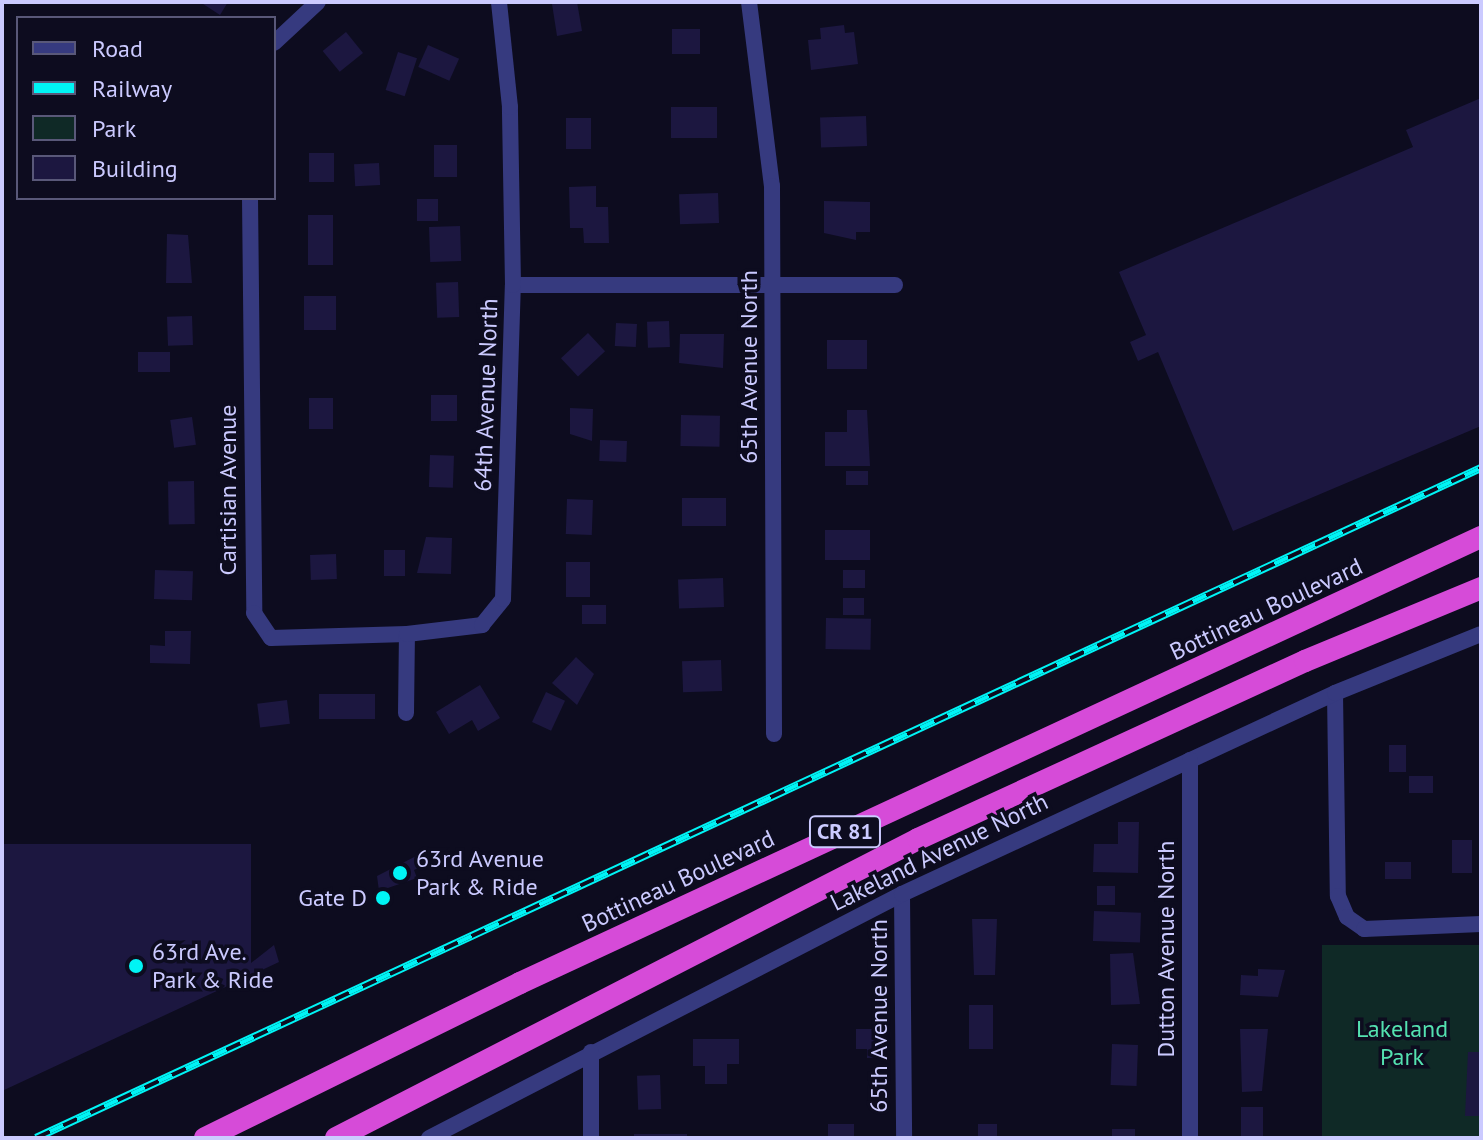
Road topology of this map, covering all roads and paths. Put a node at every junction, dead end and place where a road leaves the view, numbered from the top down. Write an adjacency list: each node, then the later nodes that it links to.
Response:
1 (318, 2): 4 (street)
2 (499, 2): 6 (street, 64th Avenue North)
3 (749, 2): 8 (street, 65th Avenue North)
4 (276, 41)
5 (250, 200): 11 (street, Cartisian Avenue)
6 (513, 285): 8 (street); 11 (street, 64th Avenue North)
7 (895, 285): 8 (street)
8 (773, 286): 15 (street, 65th Avenue North)
9 (1481, 537): 20 (highway, Bottineau Boulevard / CR 81)
10 (1481, 588): 21 (highway, CR 81)
11 (407, 634): 14 (street)
12 (1481, 634): 13 (street, Lakeland Avenue North)
13 (1335, 693): 16 (street, Lakeland Avenue North); 18 (street)
14 (406, 713)
15 (774, 734)
16 (1190, 760): 17 (street, Lakeland Avenue North); 25 (street, Dutton Avenue North)
17 (902, 894): 19 (street, Lakeland Avenue North); 24 (street, 65th Avenue North)
18 (1481, 924)
19 (591, 1052): 22 (street, Lakeland Avenue North); 23 (street)
20 (205, 1138)
21 (336, 1138)
22 (429, 1138)
23 (591, 1138)
24 (904, 1138)
25 (1190, 1138)

